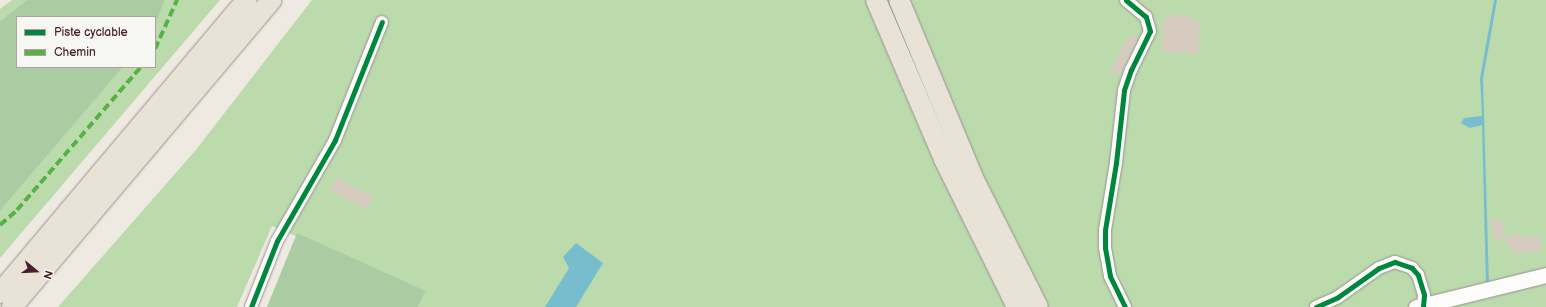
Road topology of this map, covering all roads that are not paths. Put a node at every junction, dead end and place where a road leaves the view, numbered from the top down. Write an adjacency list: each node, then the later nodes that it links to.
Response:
1 (247, 0): 8 (highway)
2 (271, 0): 10 (highway)
3 (876, 0): 12 (highway)
4 (899, 0): 13 (highway)
5 (1126, 0): 14 (street)
6 (382, 22): 11 (street)
7 (1546, 275): 9 (street)
8 (0, 293)
9 (1421, 306): 15 (street)
10 (12, 307)
11 (251, 307)
12 (1017, 307)
13 (1038, 307)
14 (1125, 307)
15 (1316, 307)

